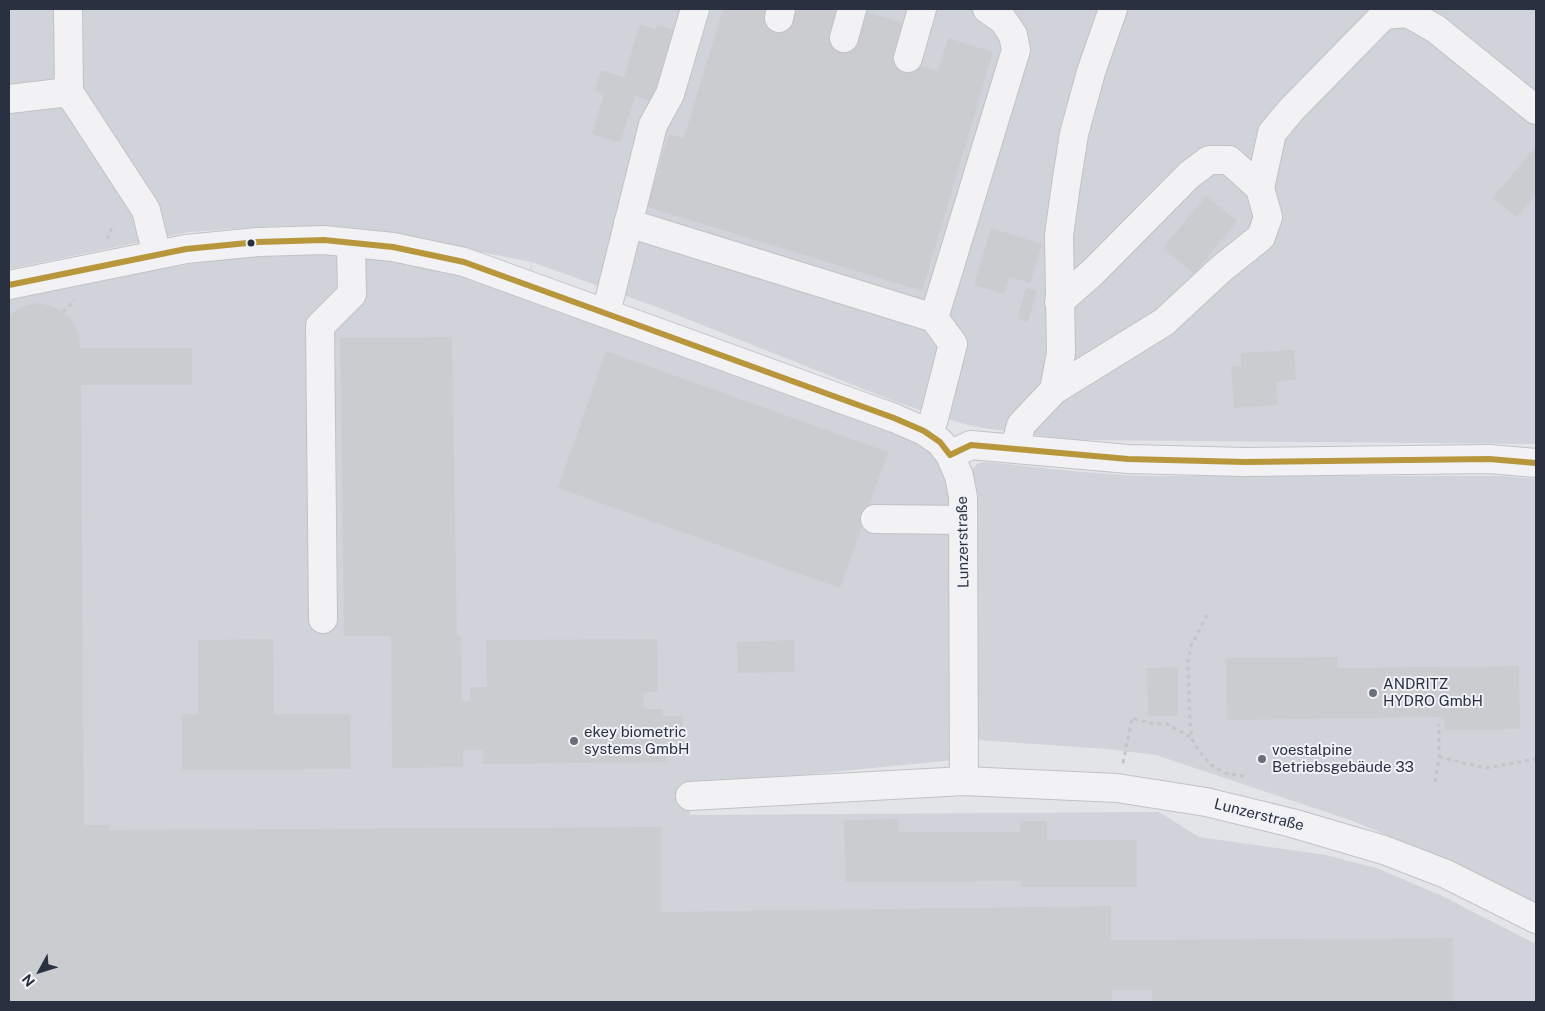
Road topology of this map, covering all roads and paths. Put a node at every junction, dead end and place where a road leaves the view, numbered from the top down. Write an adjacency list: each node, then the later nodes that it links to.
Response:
1 (68, 9): 9 (street)
2 (695, 9): 13 (street)
3 (852, 9): 7 (street)
4 (922, 9): 8 (street)
5 (987, 9): 19 (street)
6 (1113, 9): 17 (street)
7 (844, 38)
8 (908, 58)
9 (69, 92): 10 (street); 15 (street)
10 (9, 99)
11 (1536, 110): 12 (street)
12 (1260, 188): 17 (street); 20 (street)
13 (628, 223): 18 (street); 19 (street)
14 (351, 243): 15 (street, Lunzerstraße); 18 (street, Lunzerstraße); 28 (street)
15 (157, 255): 16 (street, Lunzerstraße)
16 (9, 285)
17 (1059, 302): 20 (street)
18 (606, 314): 21 (street, Lunzerstraße)
19 (934, 318): 21 (street)
20 (1054, 390): 22 (street)
21 (924, 431): 23 (street, Lunzerstraße)
22 (1015, 449): 23 (street); 24 (street)
23 (950, 455): 26 (street, Lunzerstraße)
24 (1536, 463)
25 (875, 519): 26 (street)
26 (964, 520): 34 (street, Lunzerstraße)
27 (1206, 615): 30 (path)
28 (323, 619)
29 (1439, 724): 31 (path)
30 (1192, 739): 33 (path); 36 (path)
31 (1439, 757): 32 (path); 35 (path)
32 (1536, 759)
33 (1248, 777)
34 (964, 781): 36 (street, Lunzerstraße); 37 (street, Lunzerstraße)
35 (1435, 782)
36 (1117, 788): 38 (street, Lunzerstraße)
37 (690, 796)
38 (1536, 919)

